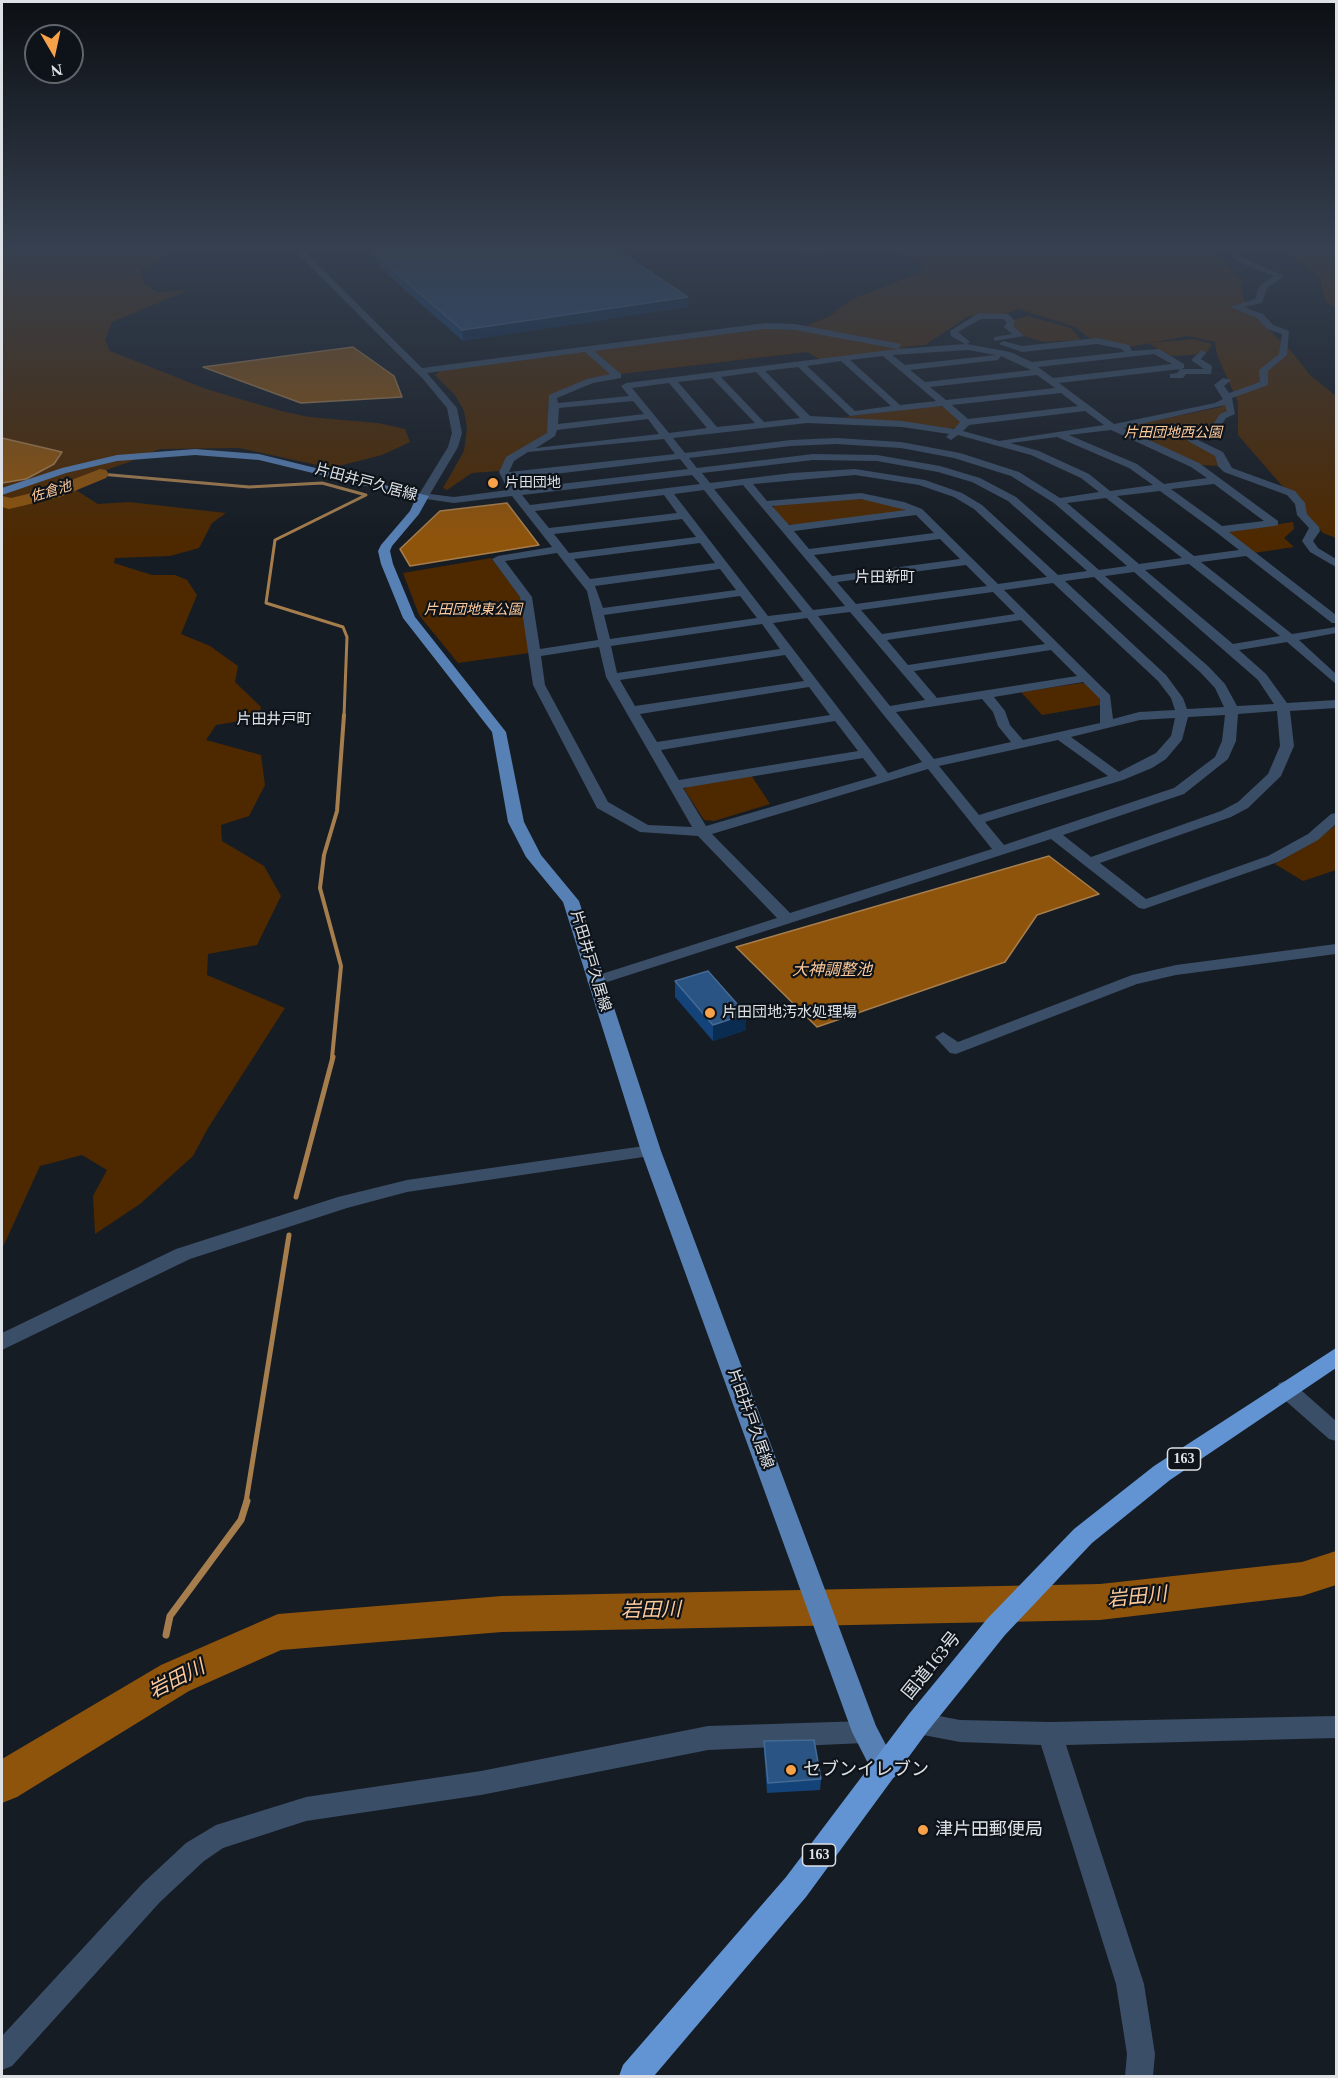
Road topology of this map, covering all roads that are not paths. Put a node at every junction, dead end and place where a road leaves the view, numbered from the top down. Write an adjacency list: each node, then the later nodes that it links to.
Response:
1 (395, 346): 22 (street)
2 (612, 346): 10 (street)
3 (900, 346): 11 (street)
4 (925, 346): 11 (street)
5 (949, 346): 11 (street); 15 (street)
6 (1012, 346): 7 (street)
7 (1044, 346)
8 (1121, 346): 14 (street)
9 (1285, 346): 33 (street)
10 (587, 349): 22 (street); 25 (street)
11 (919, 349): 12 (street)
12 (885, 353): 16 (street); 20 (street)
13 (1202, 353): 31 (street)
14 (1129, 354): 19 (street); 28 (street)
15 (1011, 356): 19 (street); 20 (street)
16 (843, 358): 17 (street); 36 (street)
17 (815, 362): 18 (street); 25 (street)
18 (800, 364): 21 (street); 38 (street)
19 (1029, 365): 23 (street)
20 (903, 368): 29 (street)
21 (758, 369): 24 (street); 40 (street)
22 (420, 371): 65 (street)
23 (1039, 372): 28 (street); 29 (street)
24 (714, 375): 26 (street); 42 (street)
25 (617, 376): 30 (street); 35 (street)
26 (671, 380): 30 (street); 45 (street)
27 (1226, 380): 33 (street)
28 (1051, 381): 31 (street)
29 (924, 385): 34 (street)
30 (626, 386): 32 (street)
31 (1062, 389): 34 (street); 37 (street)
32 (635, 398): 35 (street); 39 (street)
33 (1227, 398): 44 (street); 82 (street)
34 (944, 403): 36 (street); 41 (street)
35 (554, 406): 43 (street)
36 (899, 408): 38 (street)
37 (1087, 408): 41 (street); 44 (street)
38 (854, 414): 40 (street)
39 (650, 416): 43 (street); 48 (street)
40 (808, 420): 42 (street); 46 (street)
41 (966, 422): 46 (street)
42 (761, 424): 45 (street)
43 (554, 427): 51 (street)
44 (1112, 427): 47 (street); 57 (street)
45 (714, 430): 48 (street)
46 (956, 432): 49 (street); 50 (street)
47 (1057, 434): 49 (street); 60 (street)
48 (666, 436): 51 (street); 52 (street)
49 (998, 441): 64 (street)
50 (936, 451): 52 (street); 53 (street); 67 (street)
51 (519, 453): 55 (street)
52 (683, 456): 54 (street); 55 (street)
53 (921, 464): 54 (street); 56 (street); 85 (street)
54 (694, 471): 59 (street); 63 (street)
55 (506, 477): 63 (street)
56 (906, 479): 58 (street); 66 (street); 87 (street)
57 (1217, 480): 60 (street); 73 (street)
58 (746, 482): 59 (street); 68 (street)
59 (707, 486): 62 (street); 93 (street)
60 (1165, 487): 64 (street); 73 (street)
61 (2, 492): 65 (main road, 片田井戸久居線)
62 (667, 492): 69 (street); 71 (street)
63 (514, 493): 65 (street); 69 (street)
64 (1111, 494): 67 (street); 80 (street)
65 (423, 496): 136 (main road, 片田井戸久居線)
66 (883, 499): 68 (street); 70 (street)
67 (1058, 501): 84 (street)
68 (765, 504): 72 (street)
69 (527, 509): 74 (street)
70 (918, 511): 72 (street); 75 (street)
71 (685, 514): 74 (street); 76 (street)
72 (786, 529): 79 (street)
73 (1220, 530): 77 (street)
74 (546, 532): 78 (street)
75 (944, 535): 79 (street); 81 (street)
76 (704, 539): 78 (street); 83 (street)
77 (1248, 552): 80 (street); 95 (street)
78 (563, 553): 88 (street); 104 (street)
79 (807, 554): 86 (street)
80 (1193, 560): 84 (street); 99 (street)
81 (969, 561): 86 (street); 89 (street)
82 (1336, 564)
83 (723, 565): 88 (street); 90 (street)
84 (1136, 568): 85 (street); 102 (street)
85 (1097, 573): 87 (street); 115 (street)
86 (829, 579): 91 (street)
87 (1055, 579): 89 (street); 117 (street)
88 (588, 583): 92 (street)
89 (997, 588): 91 (street); 94 (street)
90 (744, 592): 92 (street); 96 (street)
91 (853, 608): 93 (street); 98 (street)
92 (598, 612): 100 (street)
93 (810, 614): 96 (street); 114 (street)
94 (1025, 616): 98 (street); 101 (street)
95 (1336, 620)
96 (765, 621): 100 (street); 103 (street)
97 (1336, 630): 99 (street)
98 (879, 638): 105 (street)
99 (1289, 638): 102 (street); 108 (street)
100 (604, 643): 104 (street); 106 (street)
101 (1056, 646): 105 (street); 107 (street)
102 (1230, 648): 113 (street)
103 (788, 651): 106 (street); 109 (street)
104 (535, 653): 130 (street)
105 (905, 669): 111 (street)
106 (612, 676): 116 (street)
107 (1088, 678): 110 (street); 119 (street)
108 (1336, 680)
109 (813, 683): 116 (street); 118 (street)
110 (985, 694): 111 (street); 121 (street)
111 (933, 702): 114 (street)
112 (1336, 704): 113 (street)
113 (1283, 707): 115 (street); 133 (street)
114 (887, 710): 124 (street)
115 (1232, 710): 117 (street); 131 (street)
116 (631, 711): 122 (street)
117 (1182, 713): 119 (street); 125 (street)
118 (839, 717): 122 (street); 123 (street)
119 (1107, 725): 120 (street)
120 (1060, 735): 121 (street); 125 (street)
121 (1020, 744): 124 (street)
122 (652, 747): 127 (street)
123 (867, 754): 126 (street); 127 (street)
124 (931, 764): 126 (street); 129 (street)
125 (1118, 777): 129 (street)
126 (885, 778): 130 (street)
127 (674, 785): 130 (street)
128 (1336, 817): 133 (street)
129 (976, 820): 132 (street)
130 (702, 832): 134 (street)
131 (1053, 834): 132 (street); 133 (street)
132 (1000, 850): 134 (street)
133 (1090, 862)
134 (788, 921): 136 (street)
135 (1336, 949): 137 (street)
136 (595, 981): 138 (main road, 片田井戸久居線)
137 (943, 1037)
138 (651, 1151): 139 (street); 145 (main road, 片田井戸久居線)
139 (2, 1342)
140 (1336, 1357): 141 (highway, 国道163号 / 163)
141 (1286, 1389): 142 (street); 143 (highway, 国道163号 / 163)
142 (1336, 1433)
143 (918, 1723): 146 (street); 147 (highway, 国道163号 / 163)
144 (1336, 1727): 146 (street)
145 (865, 1732): 147 (main road, 片田井戸久居線); 148 (street)
146 (1050, 1734): 150 (street)
147 (885, 1768): 149 (highway, 国道163号 / 163)
148 (2, 2056)
149 (634, 2076)
150 (1138, 2076)

